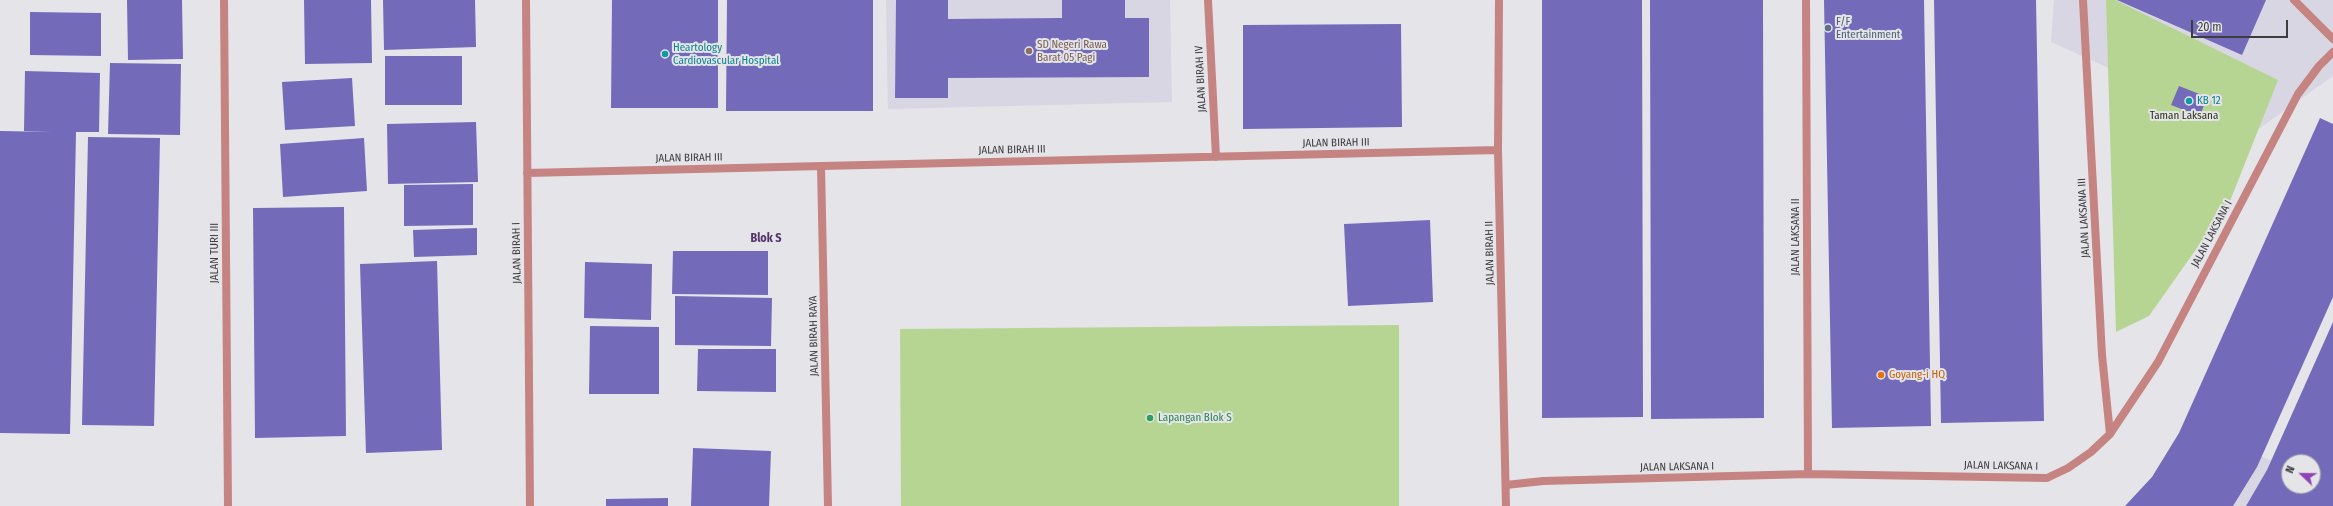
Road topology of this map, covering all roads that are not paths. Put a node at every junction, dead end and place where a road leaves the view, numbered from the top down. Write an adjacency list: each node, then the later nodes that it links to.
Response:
1 (224, 0): 17 (street, JALAN TURI III)
2 (526, 0): 13 (street, JALAN BIRAH I)
3 (1208, 0): 11 (street, JALAN BIRAH IV)
4 (1499, 0): 10 (street, JALAN BIRAH II)
5 (1806, 0): 15 (street, JALAN LAKSANA II)
6 (2083, 0): 14 (street, JALAN LAKSANA III)
7 (2294, 0): 8 (street)
8 (2333, 39)
9 (2333, 52): 14 (street, JALAN LAKSANA I)
10 (1498, 150): 11 (street, JALAN BIRAH III); 16 (street, JALAN BIRAH II)
11 (1216, 156): 12 (street, JALAN BIRAH III)
12 (821, 166): 13 (street, JALAN BIRAH III); 19 (street, JALAN BIRAH RAYA)
13 (527, 173): 18 (street, JALAN BIRAH I)
14 (2110, 434): 15 (street, JALAN LAKSANA I)
15 (1808, 474): 16 (street, JALAN LAKSANA I)
16 (1506, 485): 20 (street, JALAN BIRAH II)
17 (228, 506)
18 (530, 506)
19 (828, 506)
20 (1506, 506)

